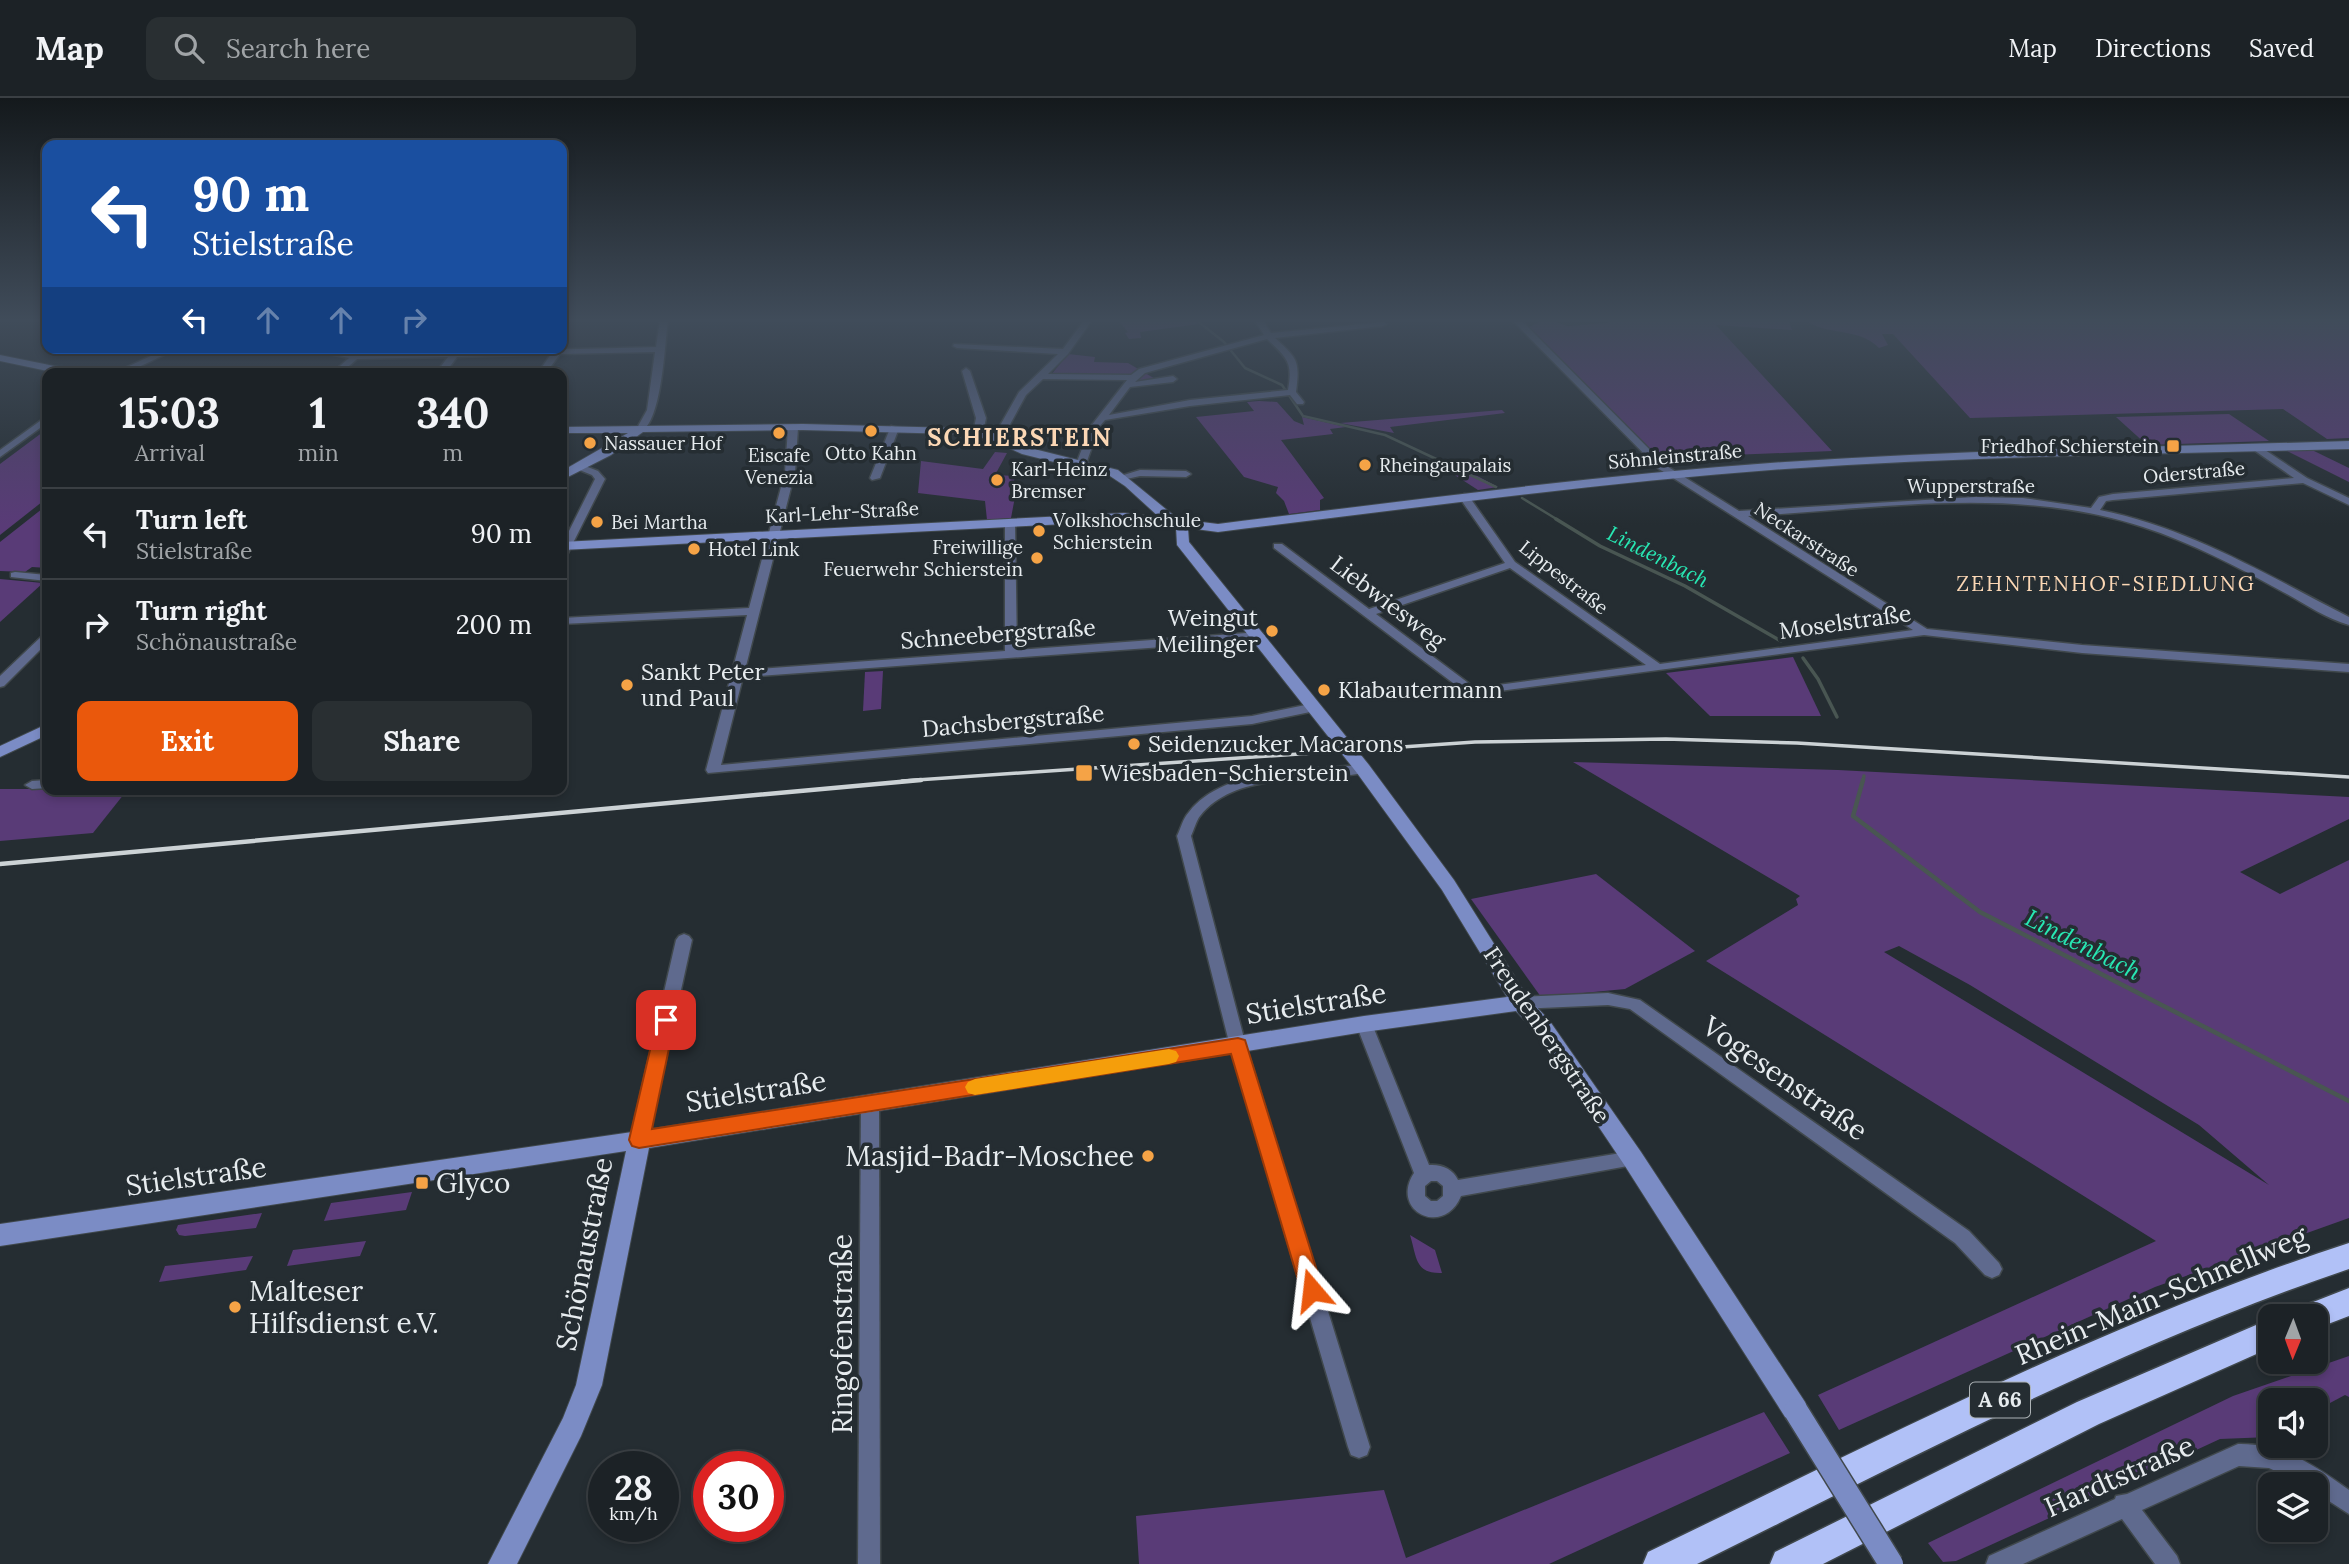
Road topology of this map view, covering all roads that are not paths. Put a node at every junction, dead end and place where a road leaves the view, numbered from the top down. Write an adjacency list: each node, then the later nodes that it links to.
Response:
1 (654, 387): 14 (street)
2 (971, 387): 17 (street)
3 (1030, 387): 18 (street)
4 (1126, 387): 9 (street)
5 (1289, 387): 7 (street)
6 (1582, 387): 27 (street, Neckarstraße)
7 (1287, 392): 8 (street); 9 (street)
8 (1300, 402)
9 (1106, 418): 13 (street)
10 (42, 423): 22 (street)
11 (793, 428): 12 (street); 14 (street); 39 (street)
12 (894, 428): 17 (street); 29 (street)
13 (1095, 428): 18 (street); 23 (street)
14 (642, 429): 16 (street); 20 (street)
15 (567, 430): 16 (street)
16 (600, 430): 20 (street)
17 (978, 433): 18 (street)
18 (1001, 434): 23 (street)
19 (2349, 445): 21 (street, Söhnleinstraße)
20 (615, 447): 24 (street)
21 (2256, 448): 27 (street, Söhnleinstraße); 30 (street)
22 (0, 454)
23 (1081, 464): 28 (street)
24 (580, 467): 25 (street); 40 (street)
25 (567, 473)
26 (1186, 474): 28 (street)
27 (1673, 475): 31 (street, Söhnleinstraße); 35 (street, Neckarstraße)
28 (1122, 477): 32 (street)
29 (875, 478)
30 (2304, 480): 33 (street); 34 (street, Oderstraße)
31 (1465, 497): 38 (street, Söhnleinstraße); 43 (street, Lippestraße)
32 (1146, 502): 36 (street); 38 (street)
33 (2349, 502)
34 (2094, 511): 35 (street, Wupperstraße); 49 (street, Wupperstraße)
35 (1736, 514): 50 (street, Neckarstraße)
36 (1124, 517): 37 (street, Karl-Lehr-Straße); 38 (street, Karl-Lehr-Straße)
37 (1010, 523): 39 (street, Karl-Lehr-Straße); 53 (street)
38 (1182, 525): 51 (street, Freudenbergstraße)
39 (774, 535): 42 (street, Karl-Lehr-Straße); 46 (street)
40 (567, 541)
41 (1278, 546): 47 (street, Liebwiesweg)
42 (567, 549)
43 (1511, 564): 47 (street); 54 (street, Lippestraße)
44 (15, 575): 45 (street)
45 (42, 578)
46 (755, 611): 48 (street); 56 (street)
47 (1368, 613): 58 (street, Liebwiesweg)
48 (567, 621)
49 (2349, 622)
50 (1924, 632): 54 (street, Moselstraße); 55 (street, Moselstraße)
51 (1260, 636): 53 (street, Schneebergstraße); 59 (street, Freudenbergstraße)
52 (42, 642): 57 (street)
53 (1011, 654): 56 (street, Schneebergstraße)
54 (1658, 668): 58 (street, Moselstraße)
55 (2349, 668)
56 (739, 674): 59 (street, Dachsbergstraße)
57 (0, 683)
58 (1473, 692)
59 (1315, 707): 62 (street, Freudenbergstraße)
60 (42, 731): 61 (street)
61 (0, 752)
62 (1363, 769): 66 (street, Freudenbergstraße); 68 (street)
63 (42, 784): 64 (street)
64 (32, 785)
65 (684, 940): 70 (street, Schönaustraße)
66 (1521, 1003): 67 (street, Stielstraße); 71 (street, Freudenbergstraße); 76 (street, Vogesenstraße)
67 (1364, 1024): 68 (street, Stielstraße); 72 (street)
68 (1238, 1046): 69 (street, Stielstraße); 80 (street)
69 (870, 1104): 70 (street, Stielstraße); 84 (street, Ringofenstraße)
70 (639, 1140): 74 (street, Stielstraße); 83 (street, Schönaustraße)
71 (1633, 1159): 73 (street); 87 (street, Freudenbergstraße, bridge)
72 (1423, 1175): 73 (street); 73 (street)
73 (1453, 1189)
74 (0, 1235)
75 (2349, 1256): 85 (highway, Rhein-Main-Schnellweg / A 66)
76 (1992, 1269)
77 (2349, 1302): 78 (highway)
78 (2328, 1310)
79 (2258, 1338): 86 (highway, A 66)
80 (1359, 1447)
81 (2349, 1503): 82 (street, Hardtstraße)
82 (2124, 1504): 88 (street, Hardtstraße); 89 (street)
83 (502, 1564)
84 (869, 1564)
85 (1660, 1564)
86 (1787, 1564)
87 (1891, 1564)
88 (1997, 1564)
89 (2169, 1564)

